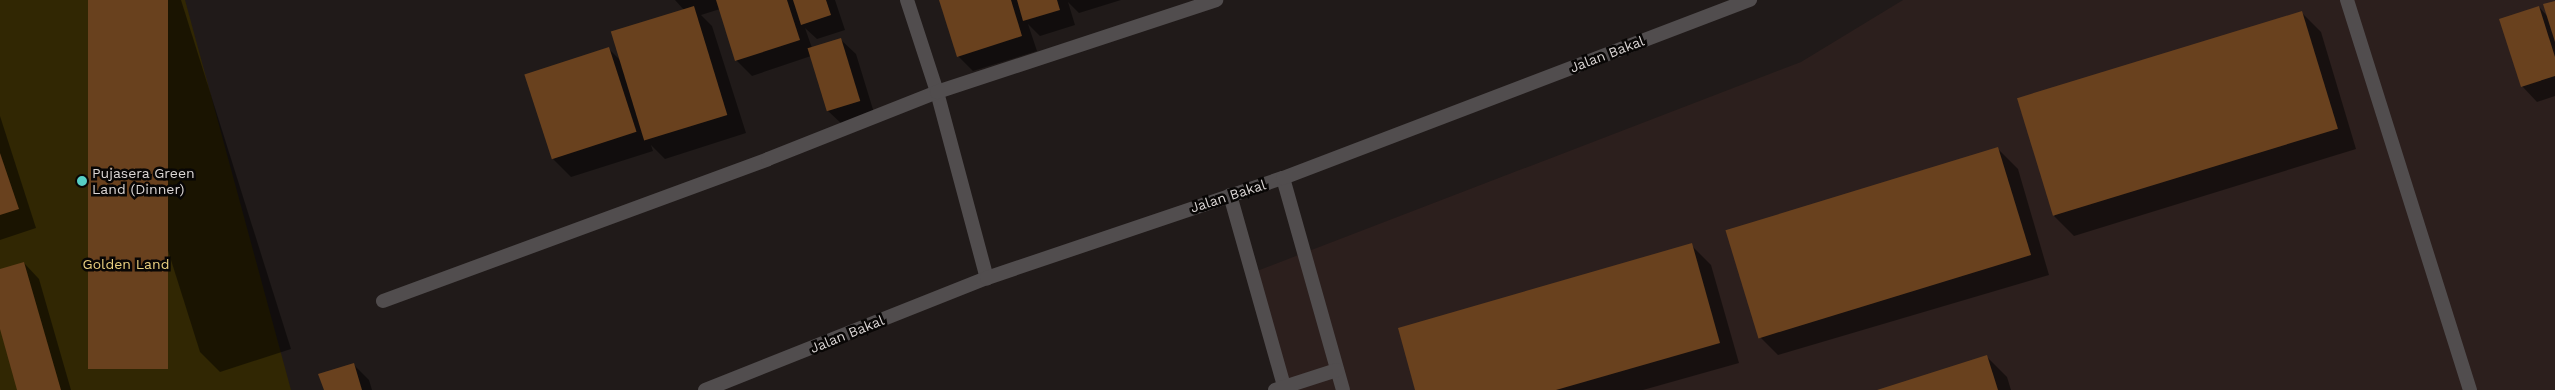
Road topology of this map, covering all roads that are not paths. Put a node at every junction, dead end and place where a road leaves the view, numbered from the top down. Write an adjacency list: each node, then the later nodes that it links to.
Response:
1 (907, 0): 6 (street)
2 (1216, 0): 5 (street)
3 (1750, 0): 7 (street, Jalan Bakal)
4 (2347, 0): 15 (street)
5 (1197, 3): 6 (street)
6 (937, 92): 9 (street); 10 (street)
7 (1283, 178): 8 (street, Jalan Bakal); 11 (street)
8 (1230, 195): 9 (street, Jalan Bakal); 12 (street)
9 (987, 278): 13 (street, Jalan Bakal)
10 (383, 301)
11 (1337, 370): 12 (street); 14 (street)
12 (1282, 389)
13 (705, 390)
14 (1343, 390)
15 (2470, 390)

